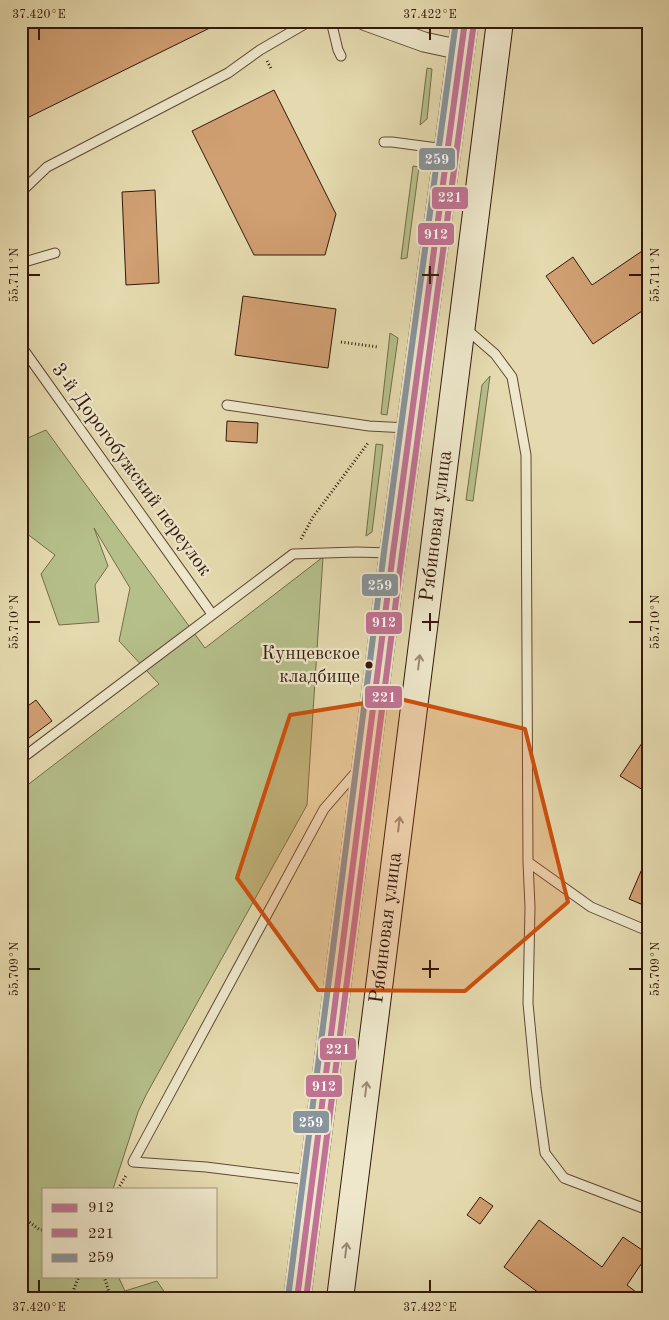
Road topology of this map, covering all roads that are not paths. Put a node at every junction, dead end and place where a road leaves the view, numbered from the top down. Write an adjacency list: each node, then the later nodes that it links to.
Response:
1 (310, 21): 10 (lane)
2 (332, 21): 7 (lane)
3 (366, 21): 6 (street)
4 (465, 21): 6 (main road, Рябиновая улица)
5 (500, 21): 13 (main road, Рябиновая улица)
6 (461, 50): 9 (main road, Рябиновая улица)
7 (341, 56)
8 (384, 142): 9 (lane)
9 (448, 149): 16 (main road, Рябиновая улица)
10 (21, 192)
11 (55, 253): 12 (lane)
12 (21, 263)
13 (461, 324): 21 (lane); 26 (main road, Рябиновая улица, one-way to 13)
14 (21, 346): 18 (lane, 3-й Дорогобужский переулок)
15 (228, 405): 16 (lane)
16 (410, 428): 17 (main road, Рябиновая улица)
17 (393, 553): 18 (lane); 20 (main road, Рябиновая улица)
18 (212, 614): 19 (lane)
19 (21, 759)
20 (368, 760): 23 (main road, Рябиновая улица); 23 (lane)
21 (528, 862): 22 (lane); 24 (lane)
22 (648, 932)
23 (313, 1180): 25 (main road, Рябиновая улица)
24 (648, 1210)
25 (297, 1299)
26 (340, 1299)

